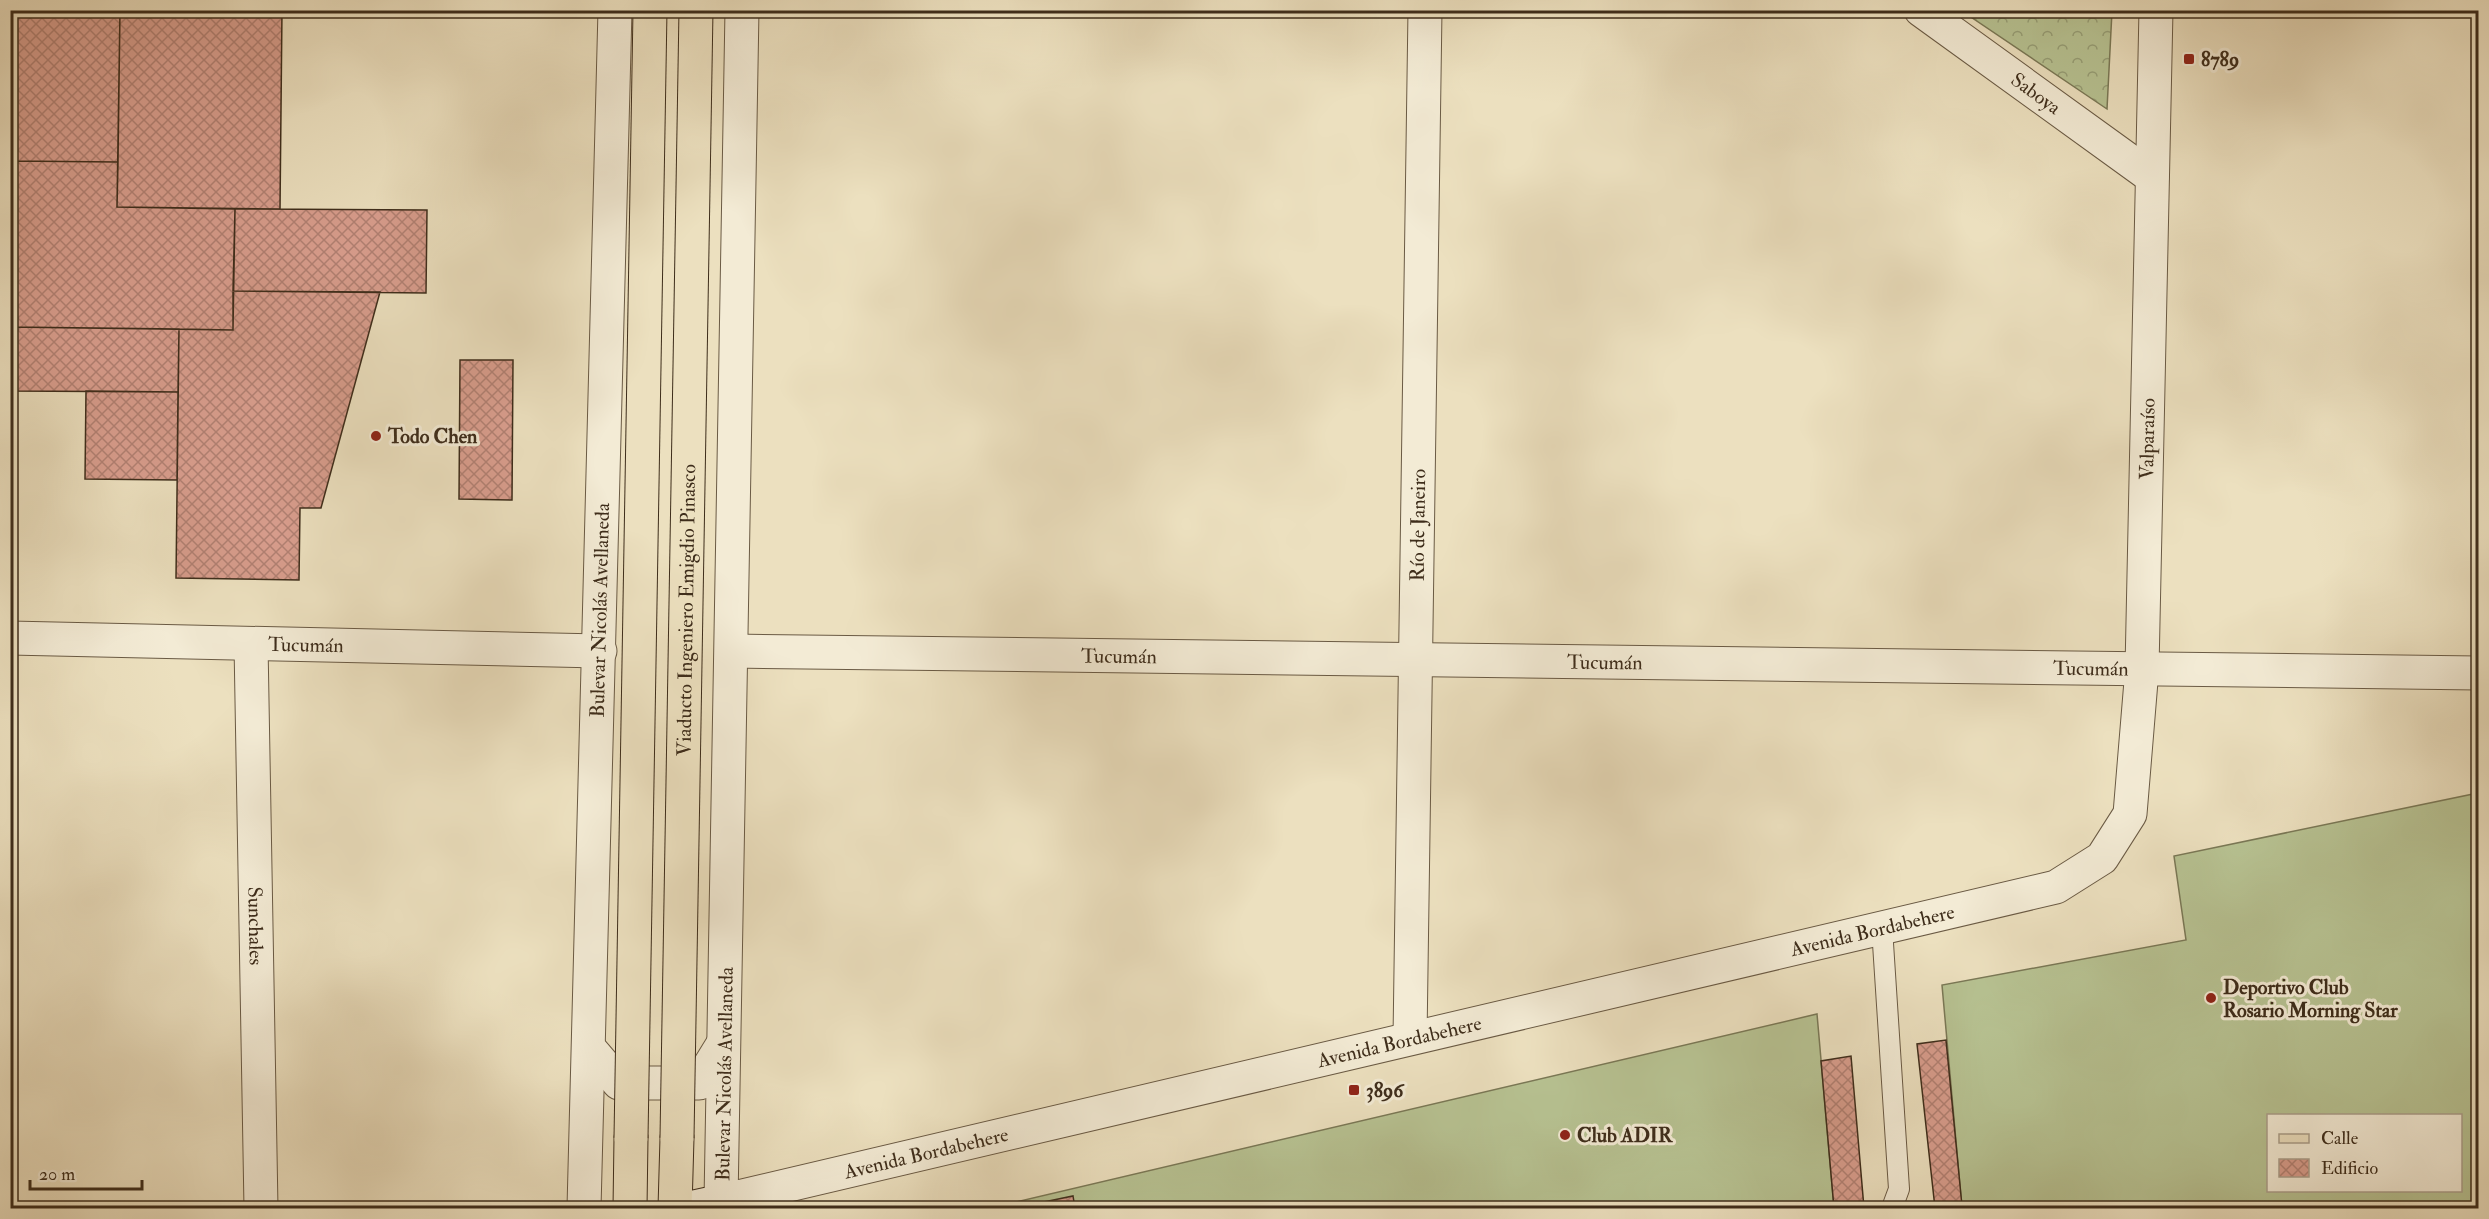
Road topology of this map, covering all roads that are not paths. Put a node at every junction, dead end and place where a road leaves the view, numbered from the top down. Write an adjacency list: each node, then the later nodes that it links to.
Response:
1 (615, 10): 11 (street, Bulevar Nicolás Avellaneda)
2 (650, 10): 24 (main road, bridge)
3 (696, 10): 25 (main road, Viaducto Ingeniero Emigdio Pinasco, bridge)
4 (742, 10): 12 (street, Bulevar Nicolás Avellaneda)
5 (1425, 10): 13 (street, Río de Janeiro)
6 (1922, 10): 8 (street, Saboya)
7 (2156, 10): 8 (street, Valparaíso)
8 (2152, 177): 14 (street, Valparaíso)
9 (10, 638): 10 (street, Tucumán)
10 (251, 644): 11 (street, Tucumán); 22 (street, Sunchales)
11 (600, 651): 20 (street, Bulevar Nicolás Avellaneda)
12 (732, 651): 13 (street, Tucumán); 19 (street, Bulevar Nicolás Avellaneda)
13 (1415, 660): 14 (street, Tucumán); 18 (street, Río de Janeiro)
14 (2142, 669): 15 (street, Tucumán); 16 (street, Valparaíso)
15 (2478, 673)
16 (2103, 858): 17 (street, Avenida Bordabehere)
17 (1882, 928): 18 (street, Avenida Bordabehere); 27 (lane)
18 (1410, 1038): 21 (street, Avenida Bordabehere)
19 (724, 1042): 20 (street); 21 (street, Bulevar Nicolás Avellaneda)
20 (589, 1048): 23 (street, Bulevar Nicolás Avellaneda)
21 (721, 1201): 26 (street, Avenida Bordabehere)
22 (261, 1209)
23 (584, 1209)
24 (630, 1209)
25 (675, 1209)
26 (689, 1209)
27 (1892, 1209)

